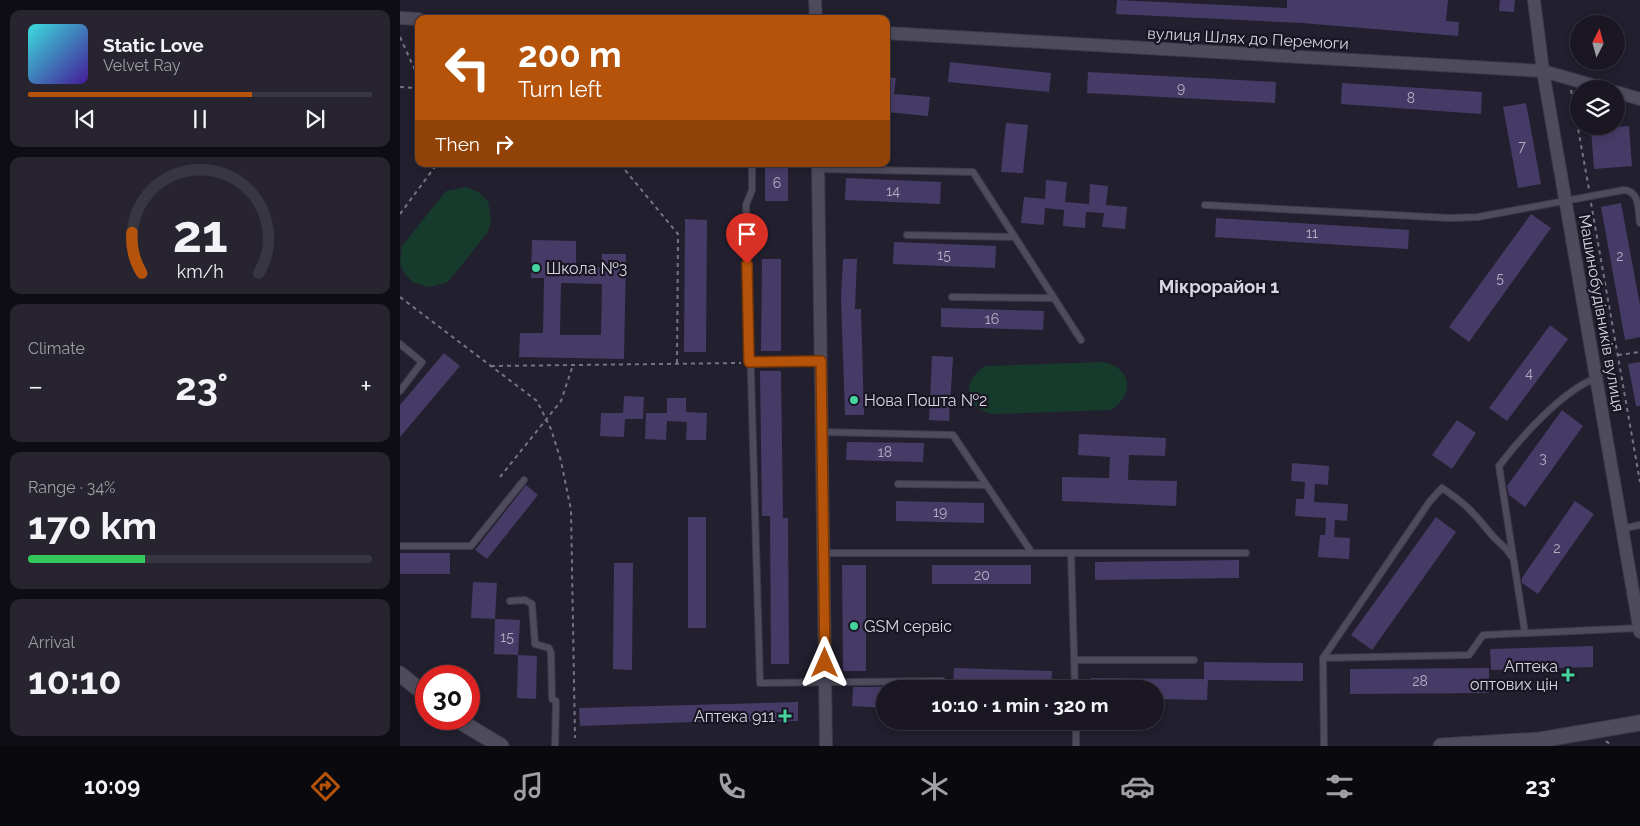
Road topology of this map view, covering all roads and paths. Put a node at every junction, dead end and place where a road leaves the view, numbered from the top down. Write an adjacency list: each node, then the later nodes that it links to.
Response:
1 (815, 0): 3 (street)
2 (1534, 0): 9 (street, Машинобудівників вулиця)
3 (816, 15)
4 (400, 18): 5 (street)
5 (415, 19)
6 (890, 33): 9 (street, вулиця Шлях до Перемоги)
7 (400, 37): 8 (path)
8 (415, 70)
9 (1544, 71): 10 (street, вулиця Шлях до Перемоги); 22 (street, Машинобудівників вулиця)
10 (1569, 78): 11 (street, вулиця Шлях до Перемоги); 21 (path)
11 (1576, 80)
12 (400, 87): 13 (path)
13 (415, 88)
14 (1625, 94): 15 (street)
15 (1640, 98)
16 (435, 167): 25 (path)
17 (622, 167): 38 (path)
18 (752, 167): 37 (lane)
19 (818, 167): 36 (street)
20 (844, 167): 28 (lane)
21 (1589, 193)
22 (1566, 201): 24 (lane); 26 (lane); 41 (street, Машинобудівників вулиця)
23 (1591, 202): 35 (path)
24 (1205, 205)
25 (400, 214)
26 (1640, 222)
27 (907, 235): 28 (lane)
28 (1015, 237): 31 (lane)
29 (400, 297): 39 (path)
30 (952, 297): 31 (lane)
31 (1052, 298): 32 (lane)
32 (1080, 340)
33 (400, 344): 42 (lane)
34 (1640, 352): 35 (path)
35 (1618, 355): 47 (path)
36 (821, 361): 37 (lane); 44 (street)
37 (749, 362): 38 (path); 67 (lane)
38 (677, 364): 40 (path)
39 (491, 366): 40 (path); 43 (path)
40 (573, 366): 43 (path)
41 (1596, 378): 51 (street, Машинобудівників вулиця); 57 (lane)
42 (400, 391)
43 (546, 420): 45 (path); 73 (path)
44 (821, 432): 49 (lane); 53 (street)
45 (500, 477)
46 (524, 480): 52 (lane)
47 (1640, 482)
48 (898, 484): 49 (lane)
49 (986, 485): 54 (lane)
50 (1640, 525): 51 (lane)
51 (1622, 529): 59 (street, Машинобудівників вулиця)
52 (400, 546)
53 (824, 553): 54 (lane); 67 (street)
54 (1032, 553): 55 (lane)
55 (1071, 553): 56 (lane); 63 (lane)
56 (1246, 553)
57 (1512, 557): 61 (lane); 62 (lane)
58 (510, 601): 76 (lane)
59 (1639, 628): 60 (street, Машинобудівників вулиця); 61 (lane)
60 (1640, 632)
61 (1525, 633): 62 (lane)
62 (1323, 658): 79 (lane)
63 (1074, 660): 64 (lane); 66 (lane)
64 (1194, 660)
65 (400, 674): 69 (street)
66 (1075, 680)
67 (825, 681): 68 (lane); 77 (street)
68 (876, 681)
69 (415, 687)
70 (1640, 723): 74 (street)
71 (474, 730): 75 (street)
72 (1076, 730): 78 (lane)
73 (575, 738)
74 (1544, 743): 80 (street)
75 (500, 746)
76 (555, 746)
77 (826, 746)
78 (1076, 746)
79 (1324, 746)
80 (1441, 746)

